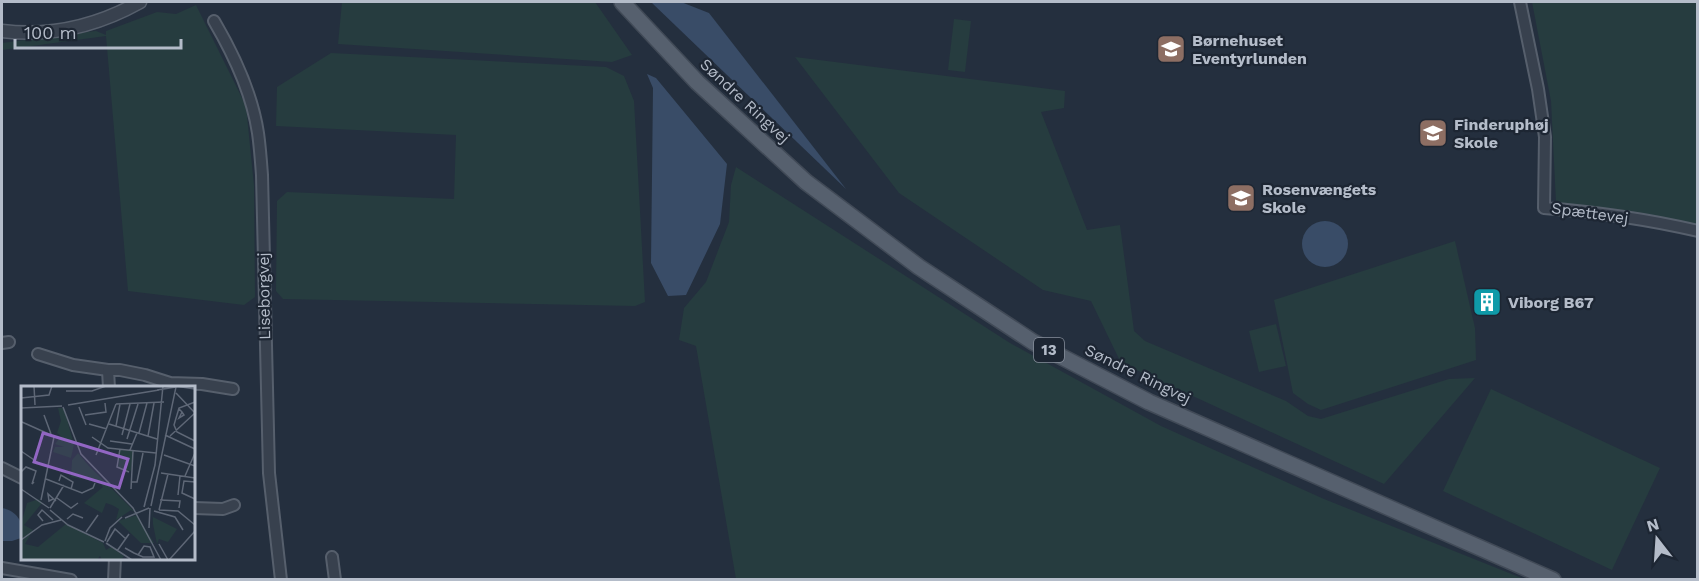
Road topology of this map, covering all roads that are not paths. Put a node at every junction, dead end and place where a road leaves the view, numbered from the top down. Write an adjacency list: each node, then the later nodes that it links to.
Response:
1 (140, 2): 5 (street)
2 (622, 2): 22 (main road, Søndre Ringvej / 13)
3 (1520, 2): 6 (street, Spættevej)
4 (214, 21): 20 (street, Liseborgvej)
5 (2, 31)
6 (1698, 231)
7 (38, 354): 8 (street)
8 (108, 370): 9 (street); 10 (street)
9 (109, 386)
10 (233, 389)
11 (2, 468): 12 (street)
12 (21, 478)
13 (234, 505): 14 (street)
14 (195, 508)
15 (332, 557): 21 (street)
16 (116, 560): 19 (street)
17 (2, 568): 18 (street)
18 (71, 579)
19 (114, 579)
20 (281, 579)
21 (335, 579)
22 (1553, 579)

